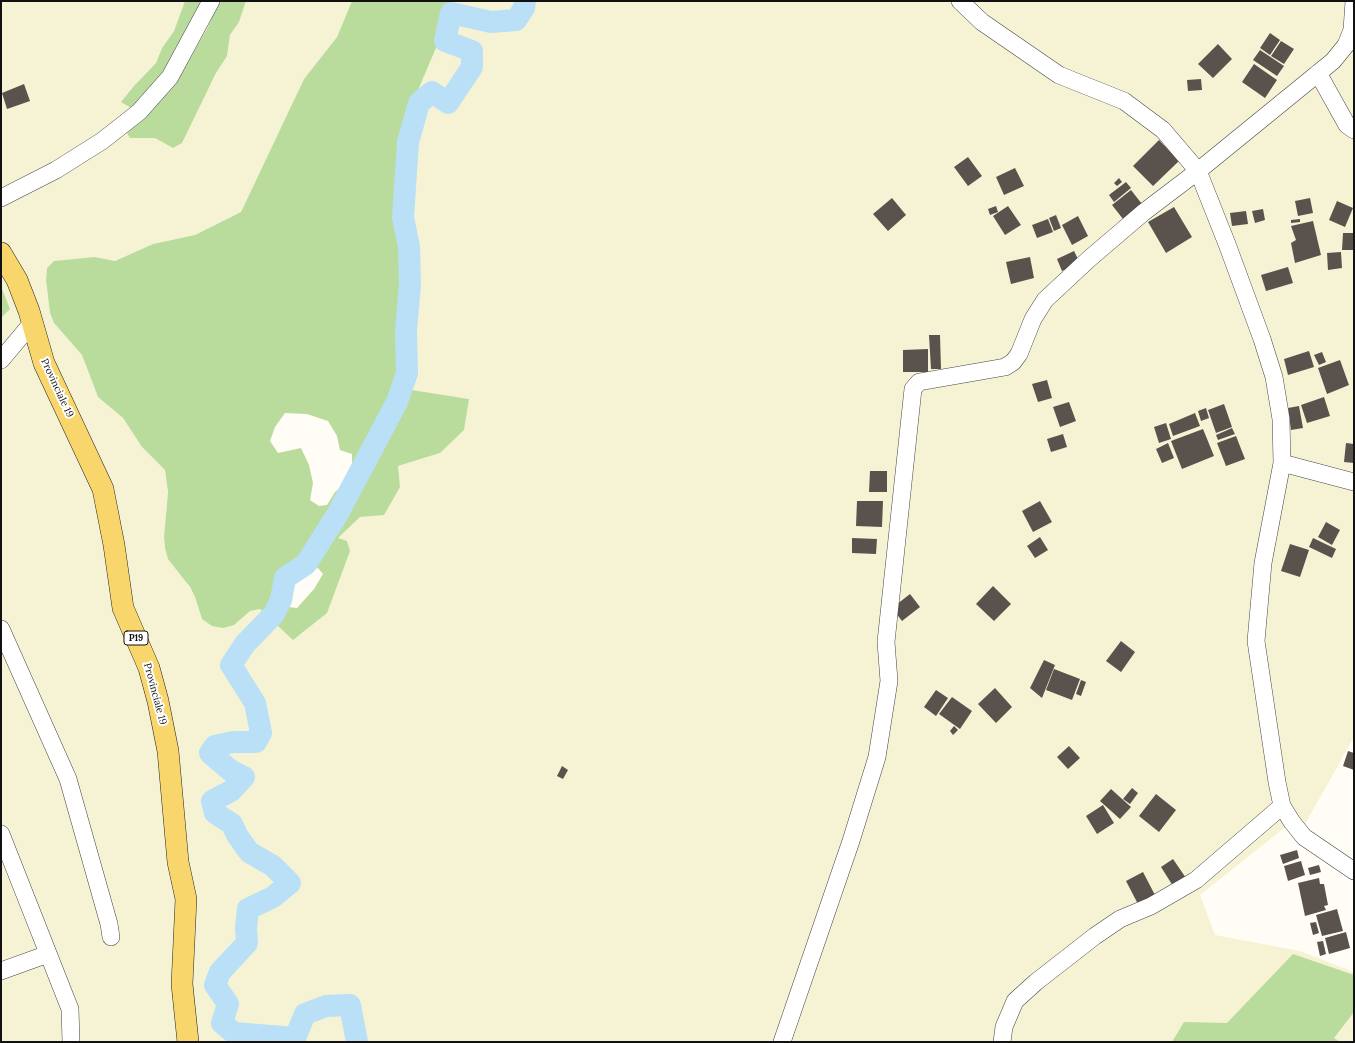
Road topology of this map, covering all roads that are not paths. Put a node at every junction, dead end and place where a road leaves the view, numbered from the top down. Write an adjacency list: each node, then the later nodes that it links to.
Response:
1 (210, 1): 8 (street)
2 (960, 1): 7 (street)
3 (1354, 1): 4 (street)
4 (1350, 45): 5 (street)
5 (1318, 73): 6 (street); 7 (street)
6 (1354, 130)
7 (1198, 171): 12 (street); 23 (street)
8 (1, 198)
9 (1, 253): 10 (main road, Provinciale 19 / P19)
10 (32, 323): 11 (street); 22 (main road, Provinciale 19 / P19)
11 (1, 360)
12 (1282, 463): 13 (street); 15 (street)
13 (1354, 482)
14 (1, 629): 18 (street)
15 (1282, 806): 17 (street); 24 (street)
16 (1, 834): 19 (street)
17 (1354, 871)
18 (111, 937)
19 (48, 954): 20 (street); 21 (street)
20 (1, 971)
21 (72, 1042)
22 (188, 1042)
23 (782, 1042)
24 (1002, 1042)

